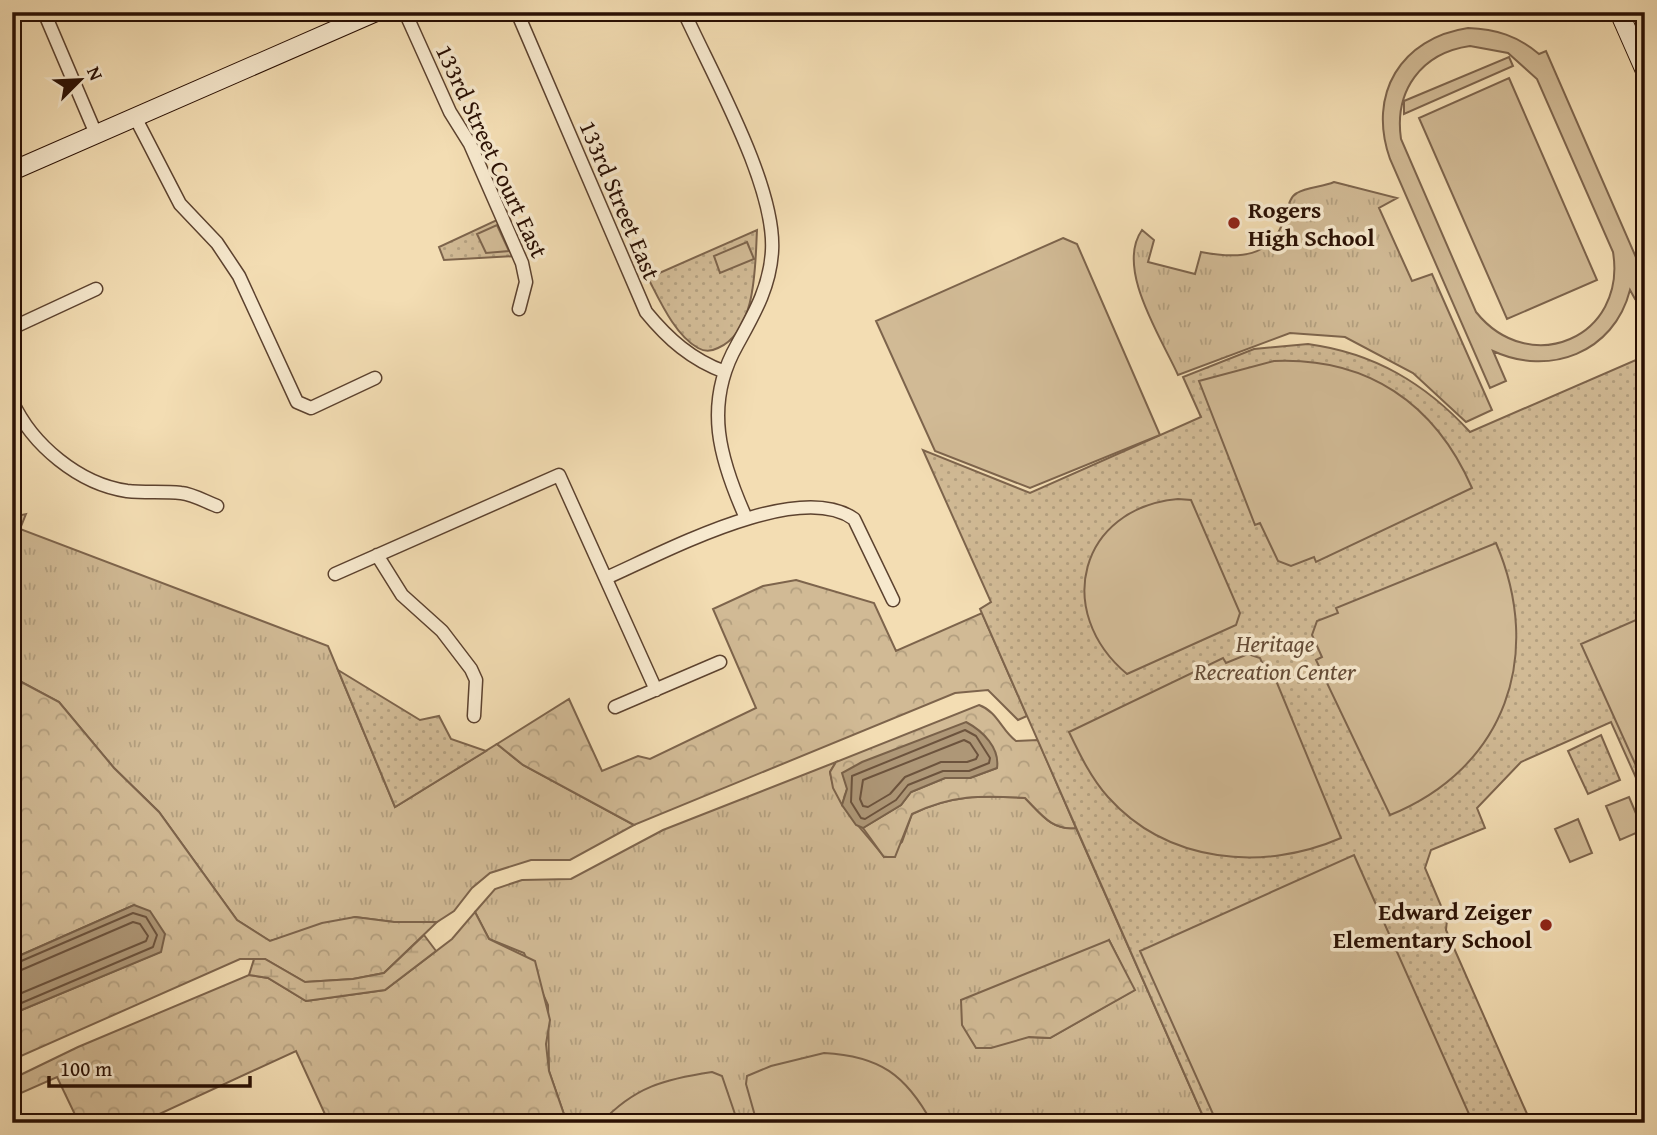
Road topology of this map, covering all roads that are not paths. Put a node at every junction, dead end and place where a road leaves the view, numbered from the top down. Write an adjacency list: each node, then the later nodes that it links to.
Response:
1 (44, 12): 9 (street)
2 (376, 12): 8 (street)
3 (405, 12): 12 (street, 133rd Street Court East)
4 (517, 12): 14 (street, 133rd Street East)
5 (684, 12): 14 (street)
6 (1619, 12): 7 (street)
7 (1645, 71)
8 (135, 117): 9 (street); 15 (street)
9 (96, 134): 10 (street)
10 (12, 171)
11 (96, 289): 13 (street)
12 (519, 309)
13 (12, 328)
14 (725, 372): 18 (street)
15 (375, 378)
16 (12, 401): 17 (street)
17 (217, 506)
18 (746, 518): 21 (street); 22 (street)
19 (377, 555): 20 (street); 21 (street); 26 (street)
20 (335, 573)
21 (606, 578): 24 (street)
22 (893, 600)
23 (720, 662): 24 (street)
24 (656, 690): 25 (street)
25 (615, 707)
26 (474, 716)

